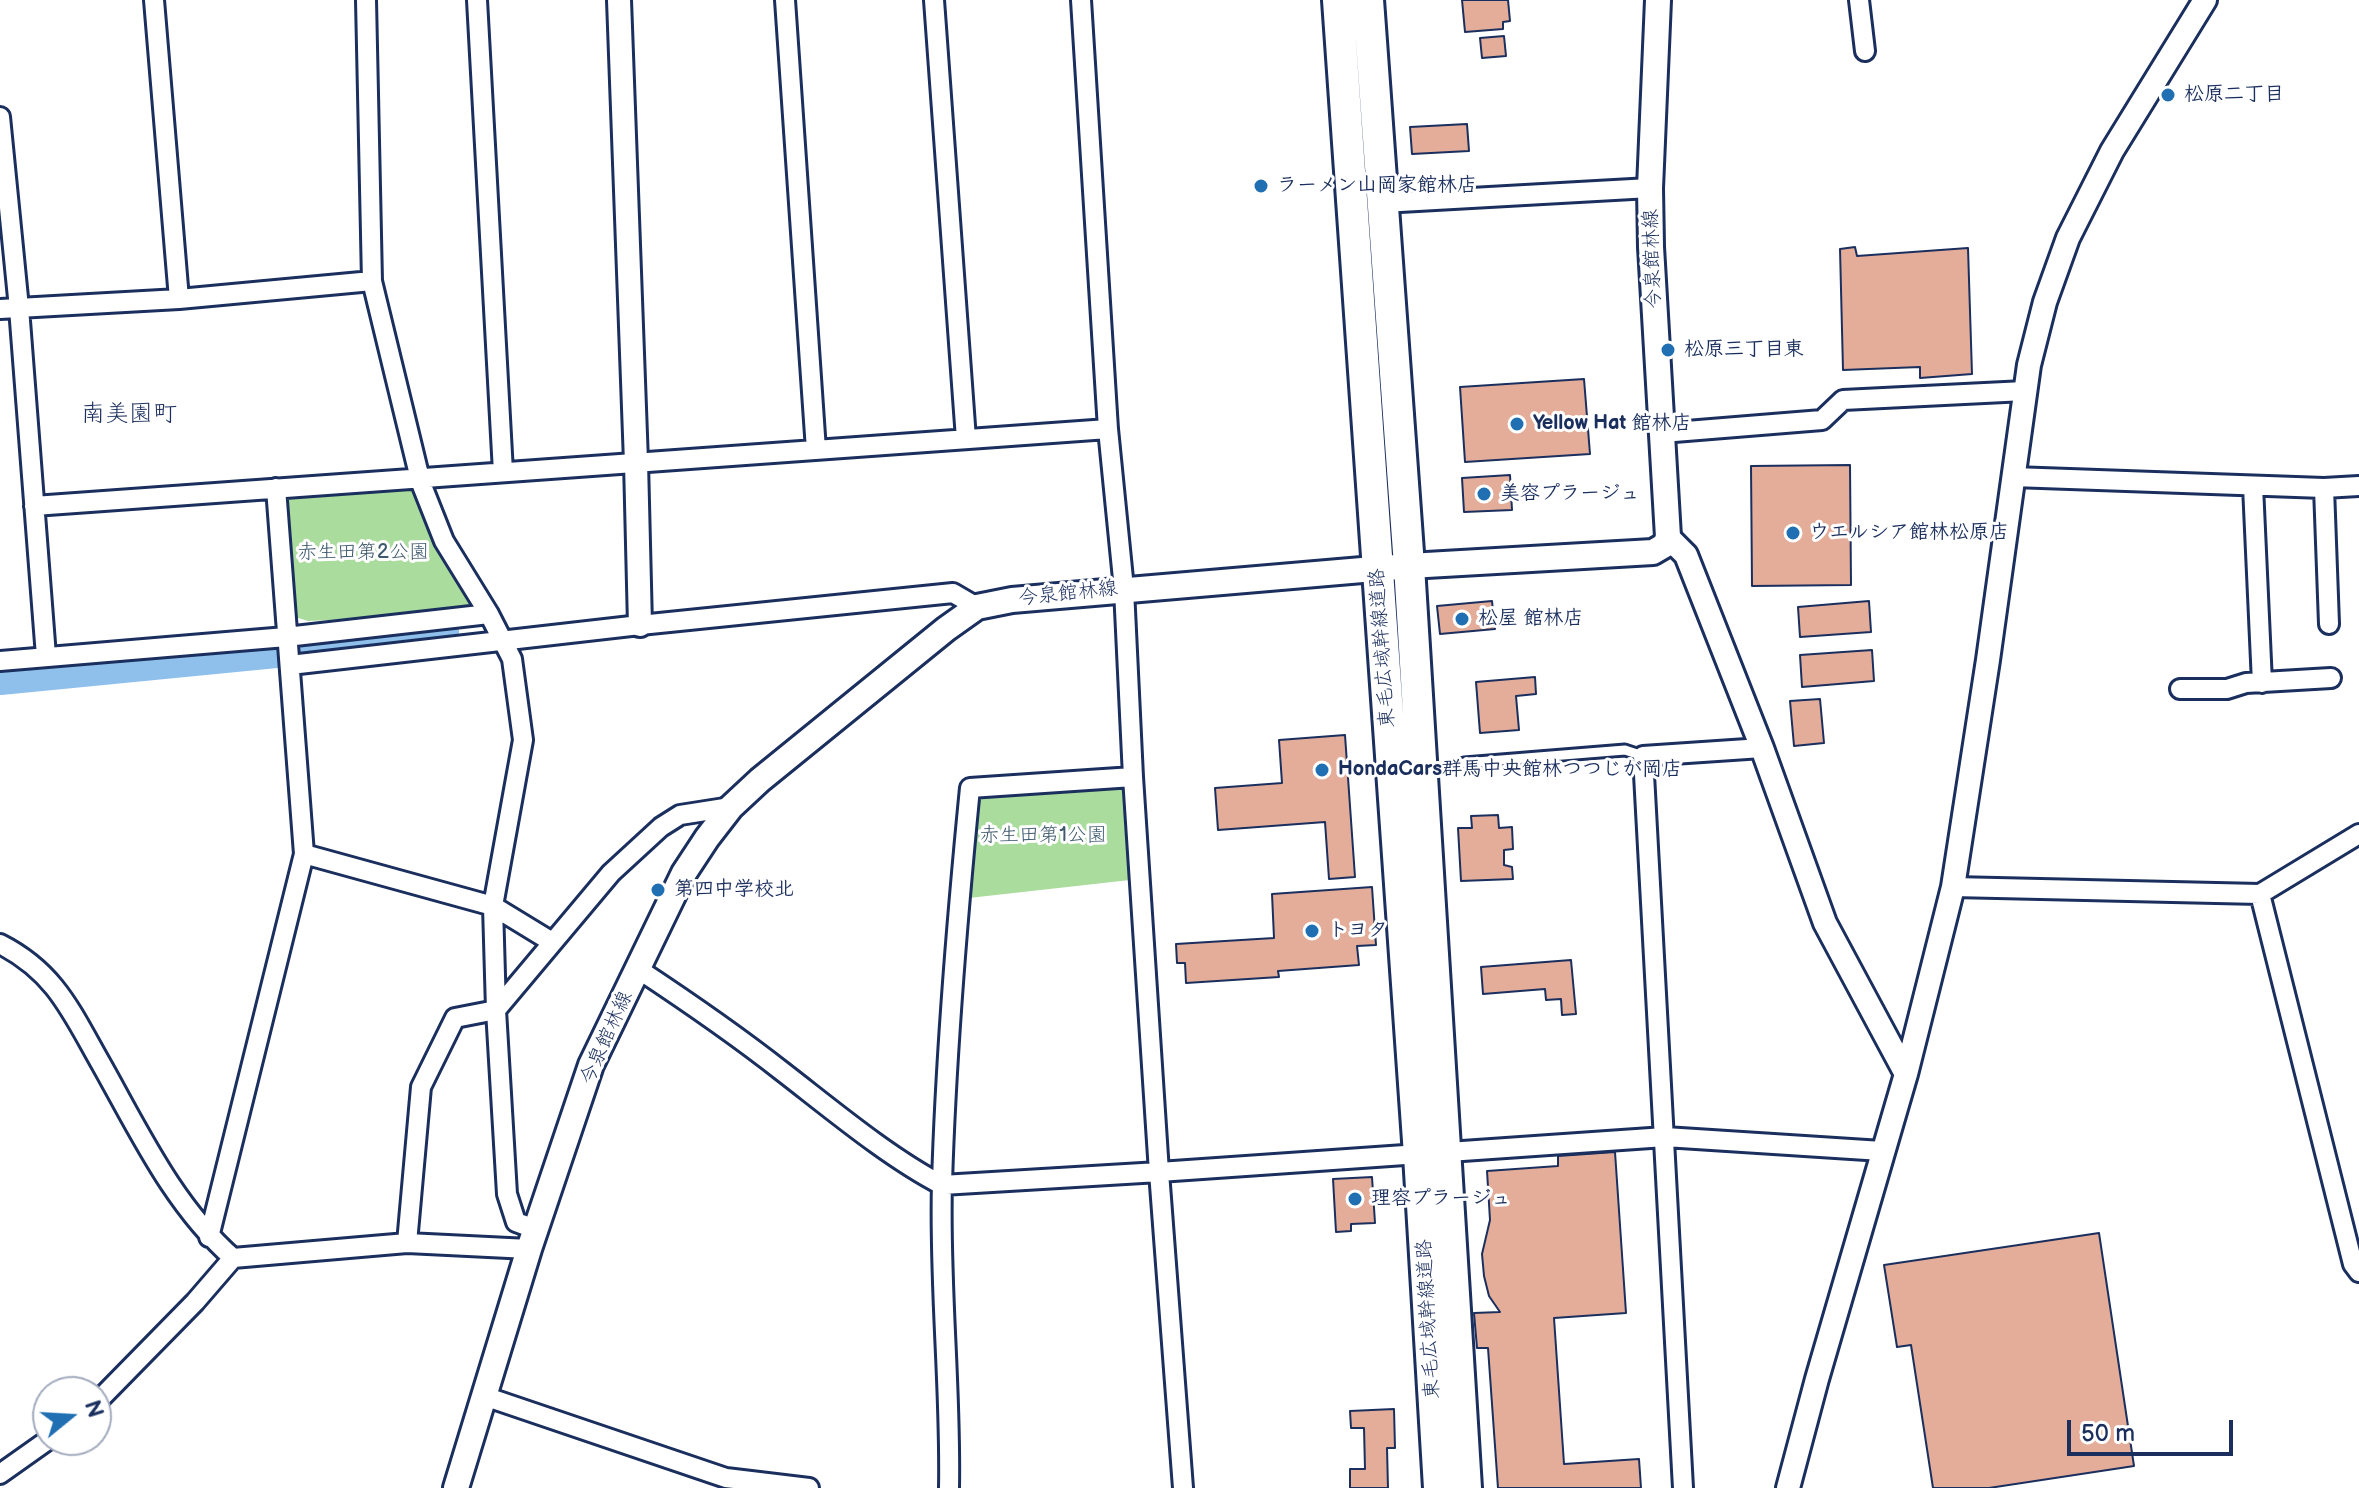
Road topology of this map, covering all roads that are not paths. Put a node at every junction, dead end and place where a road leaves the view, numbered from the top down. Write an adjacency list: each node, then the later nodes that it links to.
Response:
1 (154, 0): 18 (street)
2 (366, 0): 17 (street)
3 (477, 0): 26 (street)
4 (619, 0): 25 (street)
5 (785, 0): 24 (street)
6 (934, 0): 23 (street)
7 (1081, 0): 21 (street)
8 (1338, 0): 36 (highway, 東毛広域幹線道路)
9 (1368, 0): 16 (highway, 東毛広域幹線道路)
10 (1658, 0): 15 (main road, 今泉館林線)
11 (1859, 0): 13 (street)
12 (2205, 0): 20 (street)
13 (1865, 51)
14 (0, 117): 19 (street)
15 (1650, 188): 16 (street); 22 (main road, 今泉館林線)
16 (1382, 203): 35 (highway, 東毛広域幹線道路)
17 (372, 281): 18 (street); 28 (street)
18 (179, 299): 19 (street)
19 (9, 309): 33 (street)
20 (2025, 391): 22 (street); 27 (street)
21 (1108, 429): 23 (street); 37 (street)
22 (1662, 433): 34 (main road, 今泉館林線)
23 (966, 439): 24 (street)
24 (816, 450): 25 (street)
25 (636, 462): 26 (street); 41 (street)
26 (503, 472): 28 (street)
27 (2013, 477): 29 (street); 57 (street)
28 (419, 478): 31 (street); 39 (street)
29 (2253, 486): 32 (street); 48 (street)
30 (2359, 486): 32 (street)
31 (276, 488): 33 (street); 42 (street)
32 (2324, 488): 40 (street)
33 (34, 506): 44 (street)
34 (1668, 537): 35 (main road, 今泉館林線); 50 (street)
35 (1409, 566): 36 (main road, 今泉館林線); 67 (highway, 東毛広域幹線道路)
36 (1378, 569): 37 (main road, 今泉館林線); 67 (highway, 東毛広域幹線道路)
37 (1124, 589): 38 (main road, 今泉館林線); 53 (street)
38 (977, 607): 41 (street); 54 (main road, 今泉館林線)
39 (489, 614): 42 (street); 43 (street)
40 (2329, 624)
41 (640, 625): 43 (street)
42 (286, 637): 44 (street); 46 (street)
43 (502, 641): 46 (street); 59 (street)
44 (46, 656): 45 (street)
45 (0, 661)
46 (290, 665): 56 (street)
47 (2331, 678): 48 (street)
48 (2262, 683): 49 (street)
49 (2180, 689)
50 (1762, 748): 51 (street); 64 (street)
51 (1643, 756): 52 (lane); 65 (street)
52 (1464, 763)
53 (1133, 777): 68 (street); 69 (street)
54 (731, 807): 60 (street); 62 (main road, 今泉館林線)
55 (2359, 834): 58 (street)
56 (304, 854): 59 (street); 70 (street)
57 (1953, 887): 58 (street); 64 (street)
58 (2260, 894): 74 (street)
59 (493, 906): 60 (street); 63 (street)
60 (552, 942): 63 (street)
61 (0, 944): 70 (street)
62 (638, 969): 69 (street); 71 (main road, 今泉館林線)
63 (496, 1010): 71 (street); 72 (street)
64 (1906, 1074): 66 (street)
65 (1665, 1137): 66 (street); 67 (street); 85 (street)
66 (1882, 1151): 86 (street)
67 (1433, 1154): 68 (street); 83 (highway, 東毛広域幹線道路); 84 (highway, 東毛広域幹線道路)
68 (1159, 1172): 69 (street); 82 (street)
69 (942, 1185): 81 (street)
70 (209, 1237): 73 (street)
71 (532, 1239): 72 (street); 76 (main road, 今泉館林線)
72 (407, 1243): 73 (street)
73 (233, 1258): 75 (street)
74 (2359, 1272)
75 (112, 1387)
76 (484, 1396): 79 (main road, 今泉館林線); 80 (street)
77 (32, 1451): 78 (street)
78 (0, 1474)
79 (456, 1488)
80 (809, 1488)
81 (949, 1488)
82 (1183, 1488)
83 (1439, 1488)
84 (1466, 1488)
85 (1683, 1488)
86 (1788, 1488)

